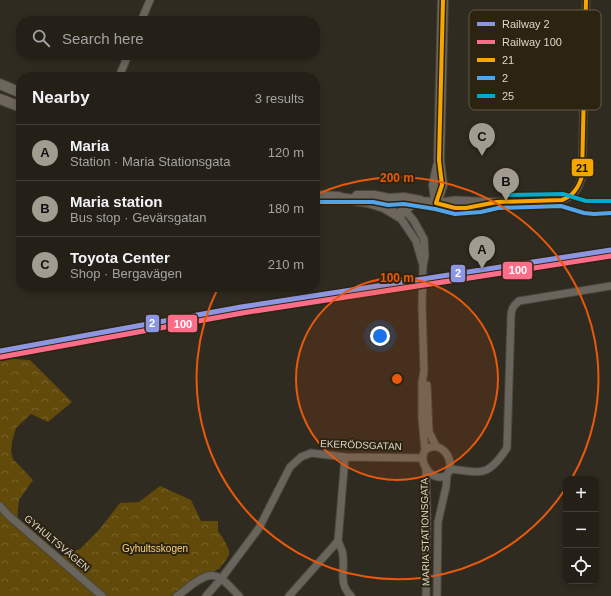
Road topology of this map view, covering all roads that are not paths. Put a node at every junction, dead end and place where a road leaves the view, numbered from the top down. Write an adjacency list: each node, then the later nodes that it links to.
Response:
1 (150, 0): 5 (street)
2 (443, 0): 16 (street)
3 (586, 0): 4 (street)
4 (586, 10)
5 (143, 16)
6 (126, 60): 7 (street)
7 (121, 72)
8 (0, 84): 9 (street)
9 (16, 91)
10 (0, 99): 11 (street)
11 (16, 105)
12 (584, 110): 16 (street)
13 (320, 196): 15 (street)
14 (421, 202): 15 (street); 16 (street); 17 (street)
15 (386, 203): 17 (street)
16 (436, 203)
17 (401, 213): 19 (street)
18 (611, 286): 25 (street)
19 (424, 371): 20 (street); 21 (street)
20 (436, 446): 21 (street); 25 (street)
21 (425, 450): 23 (street)
22 (345, 457): 23 (street, EKERÖDSGATAN); 27 (street); 28 (street, EKERÖDSGATAN)
23 (423, 458): 24 (street, MARIA STATIONSGATA)
24 (426, 468): 25 (street, MARIA STATIONSGATA); 35 (street, MARIA STATIONSGATA)
25 (449, 472): 36 (street, MARIA STATIONSGATA)
26 (0, 506): 29 (street, GYHULTSVÄGEN)
27 (338, 541): 33 (street); 34 (street)
28 (221, 579): 30 (street); 31 (street, EKERÖDSGATAN); 32 (street)
29 (102, 596)
30 (177, 596)
31 (206, 596)
32 (239, 596)
33 (289, 596)
34 (351, 596)
35 (426, 596)
36 (437, 596)

